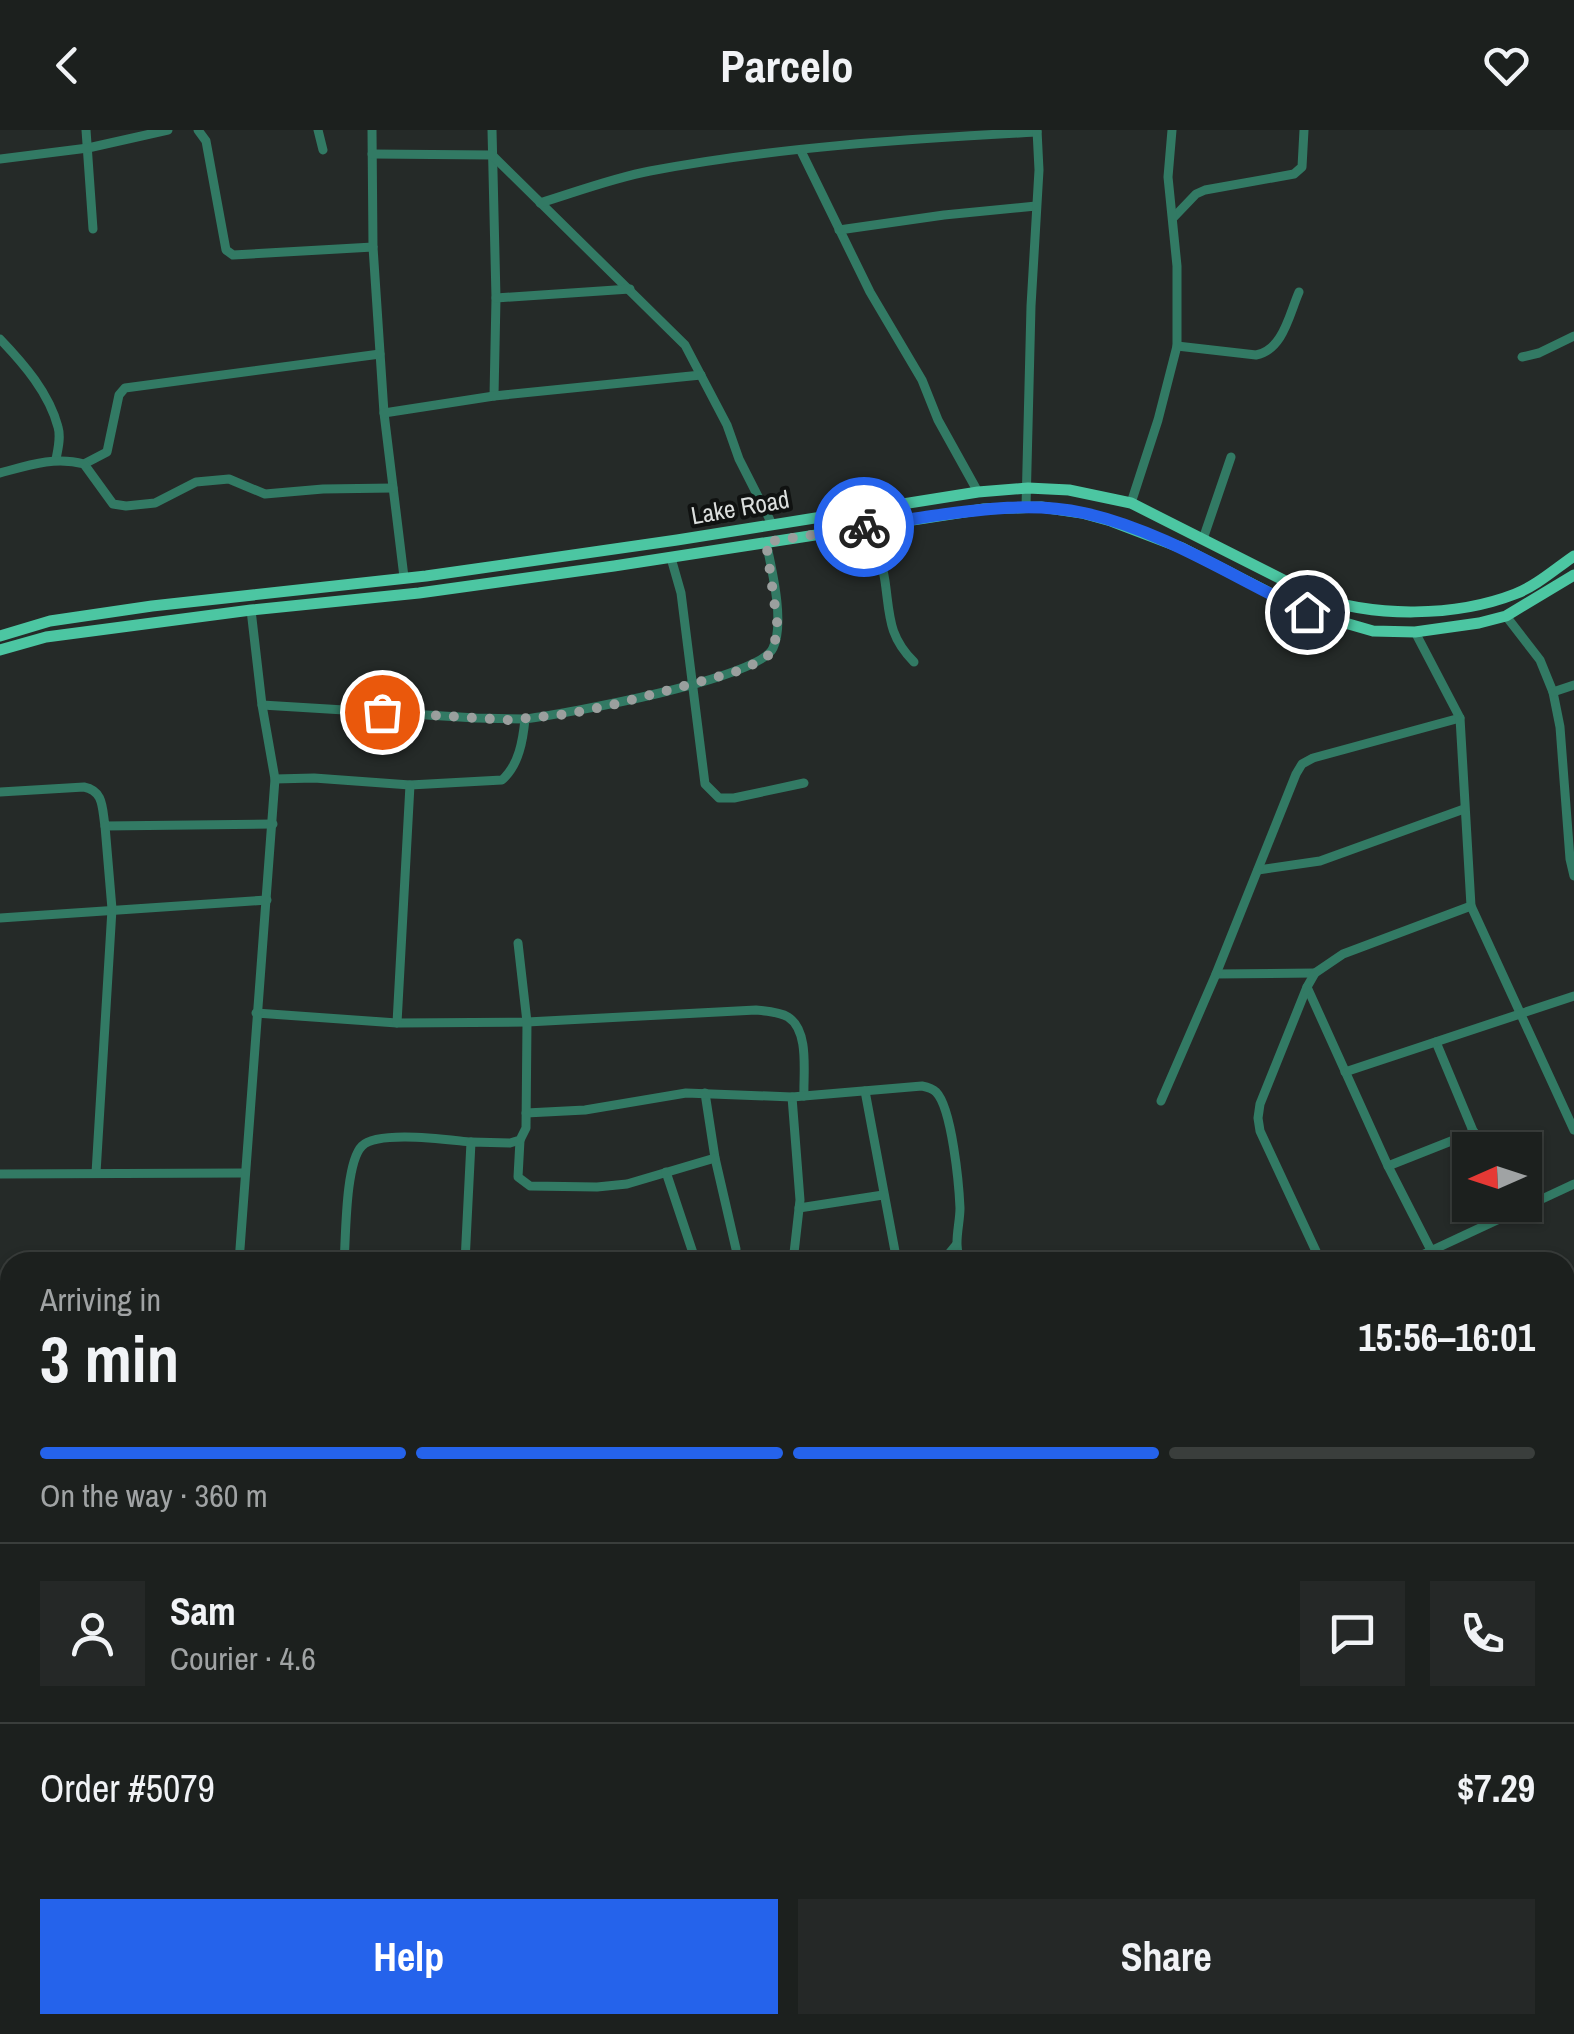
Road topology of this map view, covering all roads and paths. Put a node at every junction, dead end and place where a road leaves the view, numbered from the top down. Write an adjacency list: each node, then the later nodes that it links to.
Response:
1 (86, 130): 10 (street)
2 (168, 130): 10 (street)
3 (198, 130): 21 (street)
4 (318, 130): 11 (street)
5 (372, 130): 13 (street)
6 (492, 130): 14 (street)
7 (1172, 130): 18 (street)
8 (1304, 130): 18 (street)
9 (1037, 131): 12 (street); 17 (street)
10 (88, 148): 15 (street); 19 (street)
11 (323, 150)
12 (800, 151): 16 (street); 20 (street)
13 (372, 154): 14 (street); 21 (street)
14 (492, 155): 16 (street); 24 (street)
15 (0, 160)
16 (540, 203): 22 (street)
17 (1036, 206): 20 (street); 38 (street)
18 (1174, 217): 27 (street)
19 (93, 228)
20 (839, 230): 39 (street)
21 (373, 247): 28 (street)
22 (630, 288): 24 (street); 30 (street)
23 (1299, 292): 27 (street)
24 (496, 298): 31 (street)
25 (1574, 336): 29 (street)
26 (0, 339): 34 (street)
27 (1177, 346): 40 (street)
28 (380, 354): 32 (street); 35 (street)
29 (1522, 356)
30 (702, 375): 31 (street); 42 (street)
31 (494, 396): 32 (street)
32 (384, 413): 37 (street)
33 (1231, 457): 44 (street)
34 (56, 460): 35 (street); 36 (street)
35 (84, 464): 37 (street)
36 (0, 473)
37 (393, 488): 49 (street)
38 (1028, 488): 39 (main road, Lake Road); 40 (main road, Lake Road); 41 (street)
39 (978, 492): 42 (main road, Lake Road)
40 (1131, 503): 44 (main road, Lake Road)
41 (1026, 507): 43 (main road, Lake Road); 52 (main road, Lake Road)
42 (772, 524): 49 (main road, Lake Road)
43 (871, 525): 45 (main road, Lake Road); 55 (street)
44 (1203, 539): 46 (main road, Lake Road)
45 (766, 542): 47 (main road, Lake Road); 56 (street)
46 (1574, 556)
47 (670, 558): 50 (main road, Lake Road); 56 (street)
48 (1574, 575): 51 (main road, Lake Road)
49 (404, 577): 53 (main road, Lake Road)
50 (251, 610): 54 (main road, Lake Road); 59 (street)
51 (1506, 616): 52 (main road, Lake Road); 58 (street)
52 (1415, 632): 60 (street)
53 (0, 636)
54 (0, 650)
55 (914, 662)
56 (692, 684): 61 (street); 63 (street)
57 (1574, 685): 58 (street)
58 (1553, 692): 66 (street)
59 (262, 705): 61 (street); 62 (street)
60 (1460, 718): 67 (street); 70 (street)
61 (525, 719): 64 (street)
62 (275, 779): 64 (street); 68 (street)
63 (804, 783)
64 (410, 784): 84 (street)
65 (0, 792): 69 (street)
66 (1570, 798): 71 (street)
67 (1464, 810): 70 (street); 73 (street)
68 (273, 824): 69 (street); 72 (street)
69 (105, 826): 74 (street)
70 (1258, 870): 78 (street)
71 (1574, 876)
72 (267, 900): 74 (street); 81 (street)
73 (1471, 906): 77 (street); 82 (street)
74 (112, 909): 75 (street); 101 (street)
75 (0, 918)
76 (518, 944): 83 (street)
77 (1316, 972): 78 (street); 79 (street)
78 (1216, 974): 91 (street)
79 (1307, 988): 86 (street); 119 (street)
80 (1574, 996): 82 (street)
81 (256, 1013): 84 (street); 102 (street)
82 (1522, 1014): 85 (street); 93 (street)
83 (527, 1022): 84 (street); 89 (street); 92 (street)
84 (398, 1023)
85 (1436, 1042): 86 (street); 94 (street)
86 (1345, 1072): 99 (street)
87 (865, 1091): 89 (street); 105 (street); 109 (street)
88 (705, 1093): 90 (street); 92 (street); 98 (street)
89 (804, 1096): 90 (street)
90 (792, 1097): 107 (street)
91 (1161, 1101)
92 (526, 1113): 95 (street)
93 (1574, 1130)
94 (1474, 1132)
95 (520, 1140): 97 (street); 100 (street)
96 (1452, 1141): 99 (street)
97 (471, 1142): 112 (street); 113 (street)
98 (715, 1158): 100 (street); 110 (street)
99 (1388, 1166): 120 (street)
100 (666, 1172): 114 (street)
101 (96, 1173): 102 (street); 103 (street)
102 (244, 1173): 111 (street)
103 (0, 1174)
104 (1574, 1184): 106 (street)
105 (883, 1195): 107 (street); 116 (street)
106 (1542, 1196)
107 (799, 1208): 115 (street)
108 (1483, 1222): 120 (street)
109 (957, 1245): 117 (street); 118 (street)
110 (736, 1249)
111 (240, 1252)
112 (344, 1252)
113 (465, 1252)
114 (693, 1252)
115 (794, 1252)
116 (896, 1252)
117 (951, 1252)
118 (958, 1252)
119 (1316, 1252)
120 (1430, 1252)

